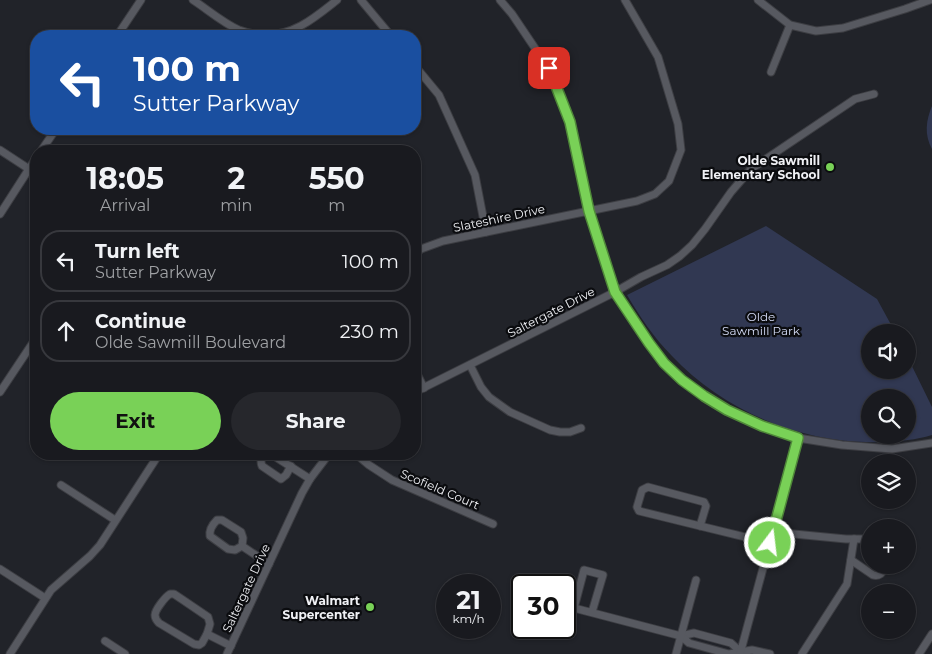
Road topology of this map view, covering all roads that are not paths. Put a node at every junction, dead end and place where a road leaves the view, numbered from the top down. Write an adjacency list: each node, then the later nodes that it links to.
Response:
1 (141, 0): 10 (street)
2 (193, 0): 11 (street)
3 (337, 0): 12 (street)
4 (361, 0): 13 (street)
5 (500, 0): 19 (street)
6 (626, 0): 19 (street, Slateshire Drive)
7 (758, 0): 9 (street)
8 (930, 0): 9 (street)
9 (790, 25): 14 (street)
10 (121, 30)
11 (233, 30)
12 (294, 30)
13 (386, 30)
14 (771, 72)
15 (421, 73): 21 (street)
16 (874, 94): 23 (street, Saltergate Drive)
17 (0, 150): 18 (street)
18 (29, 169): 20 (street)
19 (589, 211): 21 (street, Slateshire Drive); 23 (street)
20 (0, 214)
21 (486, 232): 22 (street, Slateshire Drive)
22 (421, 250)
23 (615, 292): 25 (street, Saltergate Drive); 31 (street)
24 (30, 348): 29 (street)
25 (470, 365): 27 (street, Saltergate Drive); 30 (street)
26 (421, 382): 27 (street)
27 (424, 388): 28 (street, Saltergate Drive)
28 (421, 389)
29 (0, 392)
30 (581, 428)
31 (798, 438): 32 (street); 44 (street)
32 (932, 443)
33 (155, 460): 41 (street)
34 (261, 460): 38 (street)
35 (281, 460): 38 (street)
36 (324, 460): 39 (street, Saltergate Drive)
37 (363, 460): 42 (street, Scofield Court)
38 (291, 466): 39 (street)
39 (310, 479): 50 (street, Saltergate Drive)
40 (61, 485): 41 (street)
41 (116, 520): 54 (street)
42 (494, 524)
43 (700, 526): 43 (street); 47 (street)
44 (773, 532): 45 (street); 47 (street)
45 (854, 539): 46 (street); 49 (street)
46 (861, 539)
47 (770, 543): 61 (street)
48 (242, 546): 48 (street); 50 (street)
49 (851, 560): 51 (street); 67 (street)
50 (269, 564): 60 (street, Saltergate Drive)
51 (861, 567)
52 (0, 569): 54 (street)
53 (696, 580): 58 (street)
54 (45, 598): 62 (street)
55 (592, 612): 55 (street); 58 (street)
56 (207, 634): 56 (street); 60 (street)
57 (932, 634): 68 (street)
58 (681, 636): 61 (street); 65 (street)
59 (105, 641): 63 (street)
60 (231, 646): 64 (street, Saltergate Drive)
61 (741, 653): 66 (street)
62 (10, 654)
63 (125, 654)
64 (227, 654)
65 (676, 654)
66 (770, 654)
67 (802, 654)
68 (919, 654)

